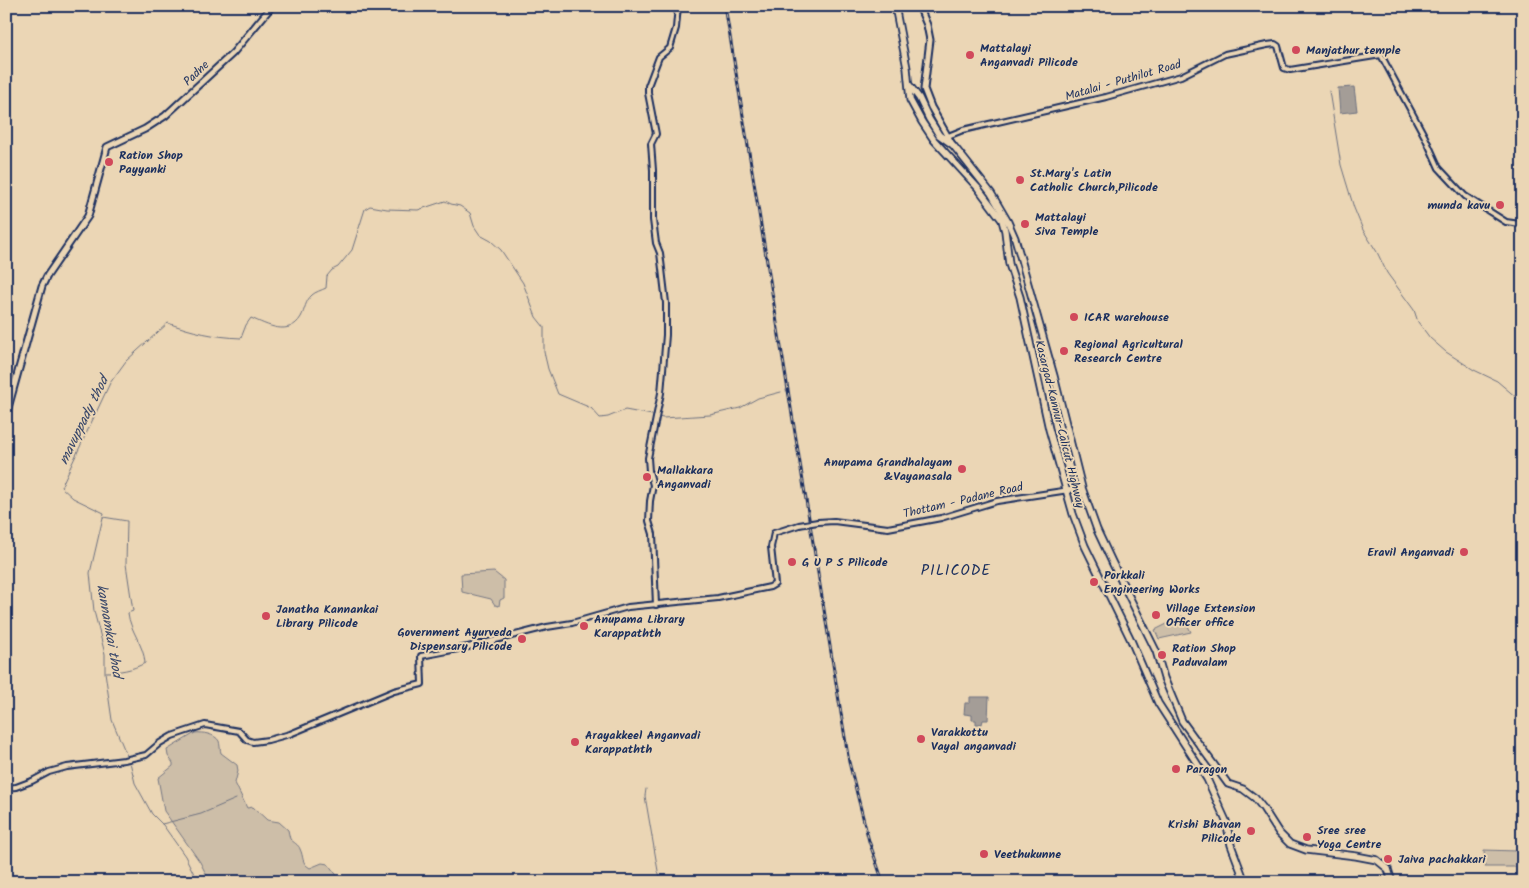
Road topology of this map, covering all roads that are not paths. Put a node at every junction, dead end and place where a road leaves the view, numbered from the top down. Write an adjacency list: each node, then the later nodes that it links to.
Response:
1 (272, 6): 9 (main road, Padne)
2 (678, 6): 12 (street)
3 (895, 6): 5 (highway, Kasargod-Kannur-Calicut Highway)
4 (918, 6): 6 (main road, Kasargod-Kannur-Calicut Highway)
5 (910, 86): 7 (highway, Kasargod-Kannur-Calicut Highway); 11 (highway, Kasargod-Kannur-Calicut Highway)
6 (948, 136): 7 (main road, Kasargod-Kannur-Calicut Highway); 8 (street, Matalai - Puthilot Road)
7 (953, 145): 10 (highway, Kasargod-Kannur-Calicut Highway)
8 (1523, 227)
9 (6, 416)
10 (1082, 488): 11 (street, Thottam - Padane Road); 15 (highway, Kasargod-Kannur-Calicut Highway)
11 (1066, 491): 12 (street, Thottam - Padane Road, bridge); 14 (highway, Kasargod-Kannur-Calicut Highway)
12 (656, 605): 13 (street)
13 (6, 788)
14 (1245, 882)
15 (1392, 882)

